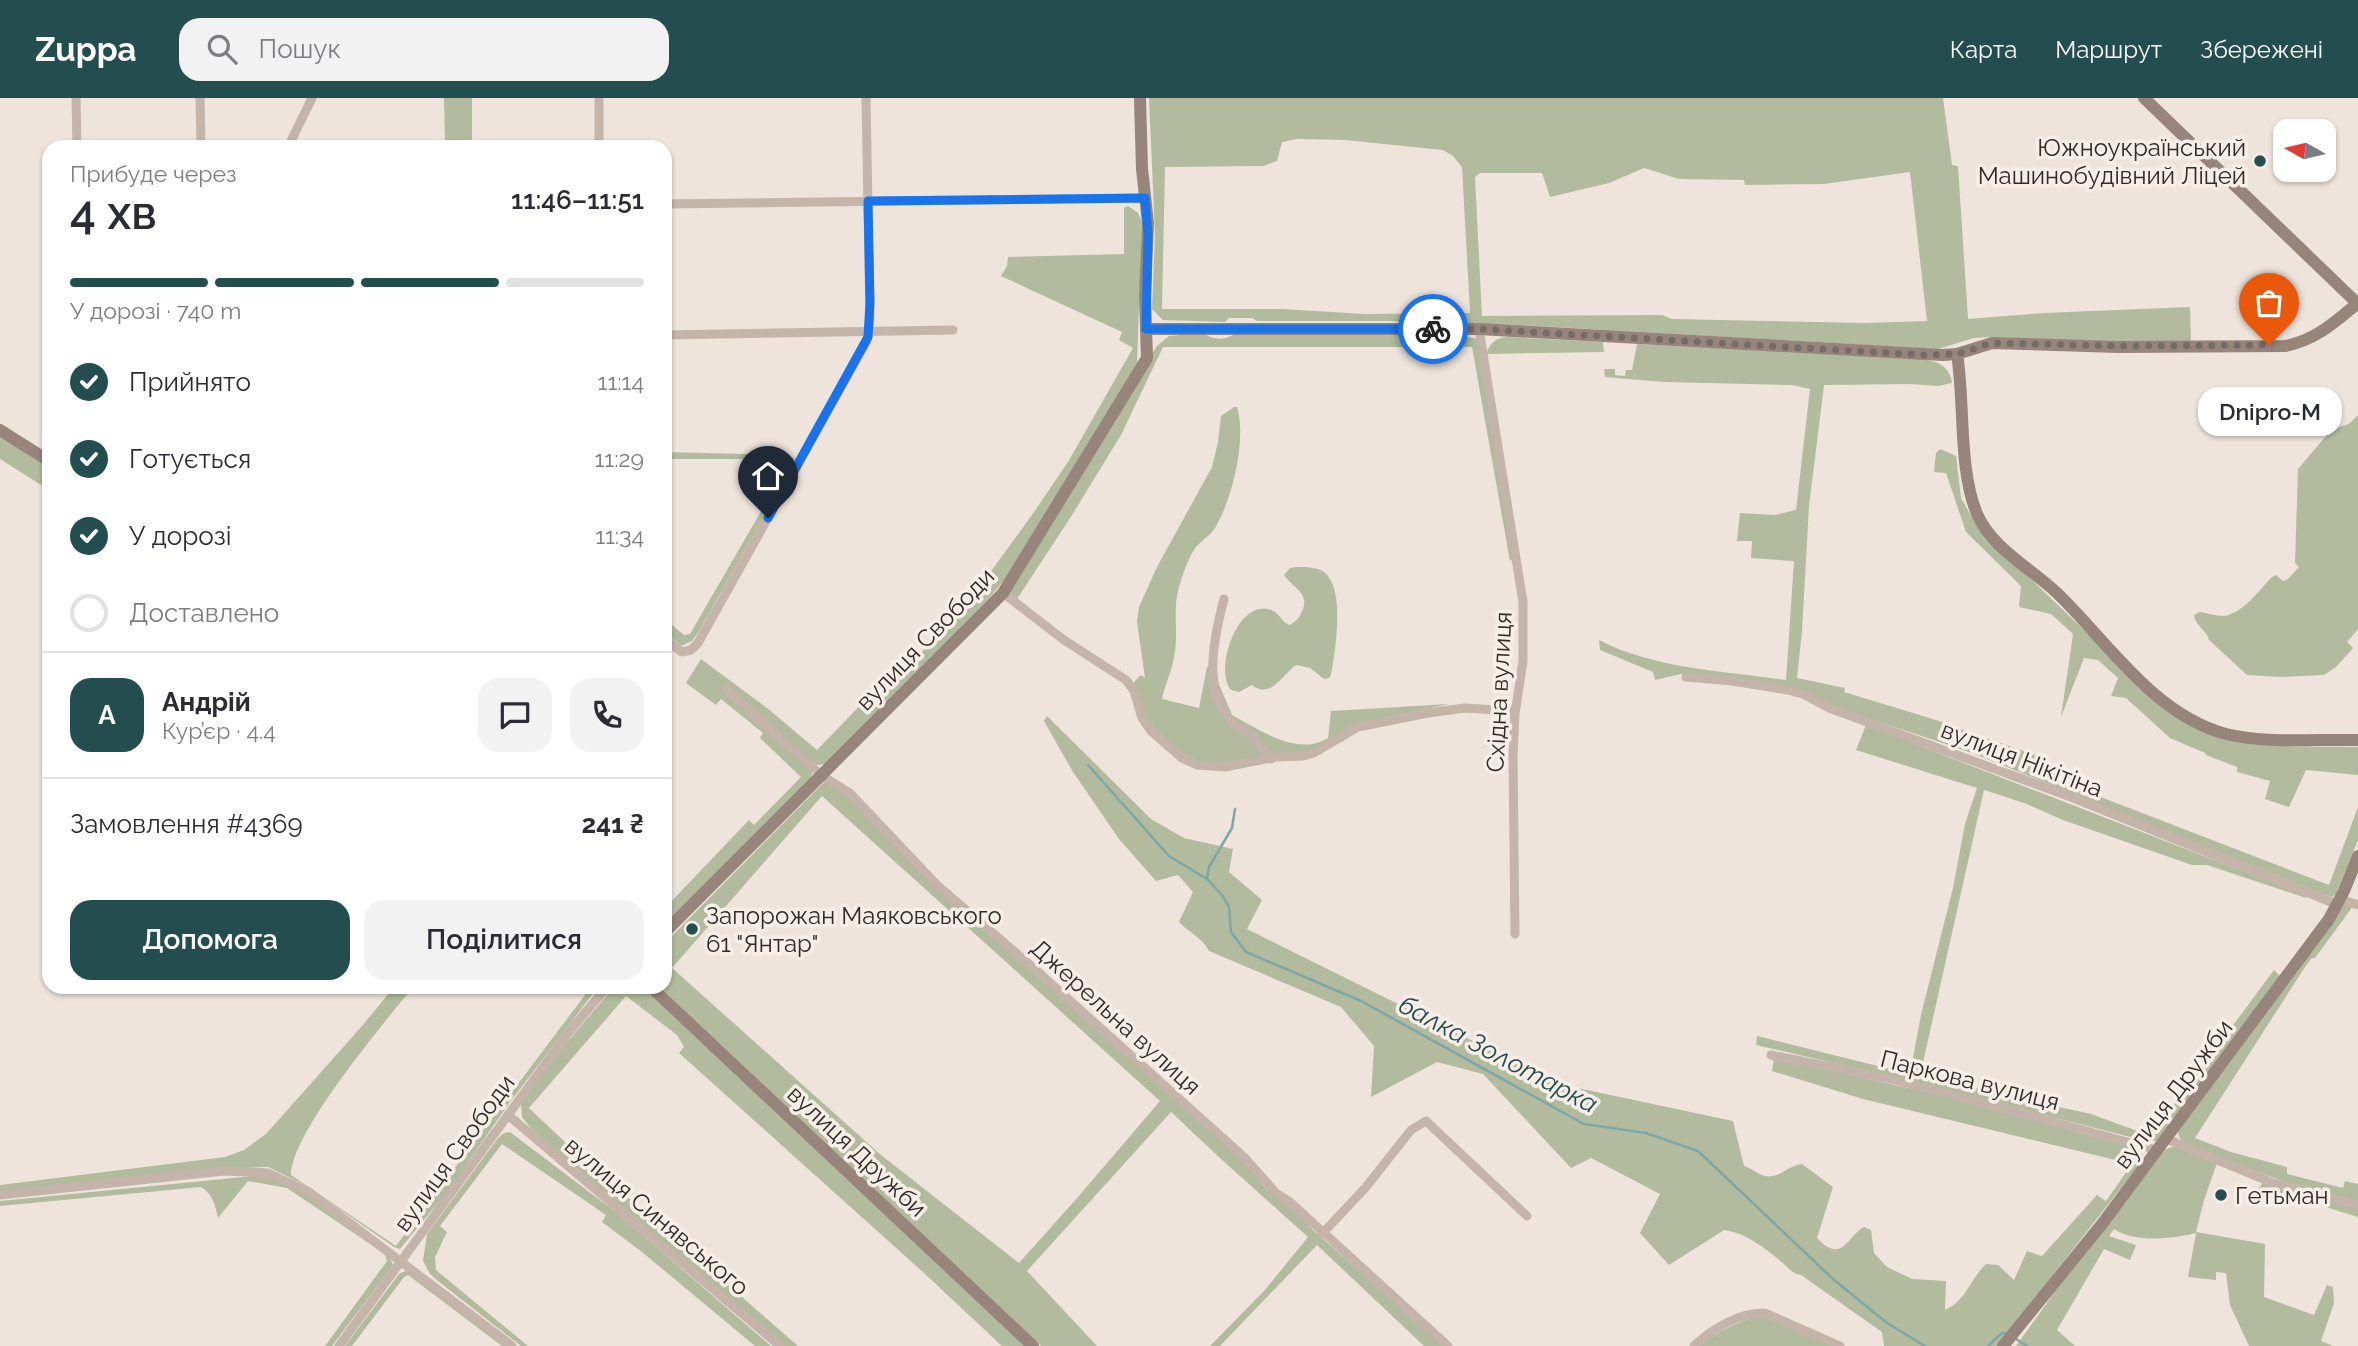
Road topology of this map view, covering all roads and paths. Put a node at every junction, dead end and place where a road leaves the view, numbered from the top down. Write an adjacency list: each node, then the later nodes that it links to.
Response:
1 (76, 98): 8 (street)
2 (200, 98): 9 (street)
3 (312, 98): 10 (street)
4 (599, 98): 11 (street)
5 (866, 98): 13 (street)
6 (1140, 98): 12 (street, вулиця Свободи)
7 (2144, 98): 15 (street)
8 (76, 140)
9 (201, 140)
10 (291, 140)
11 (599, 140)
12 (1145, 198): 13 (street); 16 (street, вулиця Свободи)
13 (868, 201): 14 (street); 19 (street)
14 (672, 204)
15 (2358, 303): 21 (street)
16 (1146, 329): 17 (street); 24 (street, вулиця Свободи)
17 (1479, 329): 21 (street); 29 (street, Східна вулиця)
18 (953, 330): 19 (street)
19 (869, 332): 20 (street); 26 (street)
20 (672, 335)
21 (1957, 354): 30 (street)
22 (0, 430): 23 (street)
23 (42, 457)
24 (1003, 593): 31 (street); 32 (street, вулиця Свободи)
25 (1224, 599): 31 (street)
26 (672, 645)
27 (1686, 677): 34 (street, вулиця Нікітіна)
28 (726, 689): 32 (street, Джерельна вулиця)
29 (1515, 710): 31 (street); 37 (street, Східна вулиця)
30 (2358, 740)
31 (1271, 759)
32 (821, 775): 36 (street, вулиця Свободи); 47 (street, Джерельна вулиця)
33 (2358, 856): 34 (street, вулиця Дружби)
34 (2339, 902): 35 (street, вулиця Нікітіна); 42 (street, вулиця Дружби)
35 (2358, 905)
36 (672, 925)
37 (1515, 934)
38 (601, 994): 41 (street, вулиця Свободи)
39 (658, 994): 52 (street, вулиця Дружби)
40 (1771, 1055): 43 (street, Паркова вулиця)
41 (508, 1115): 48 (street, вулиця Свободи); 51 (street, вулиця Синявського)
42 (2167, 1139): 43 (street, вулиця Дружби); 45 (street)
43 (2157, 1150): 56 (street, вулиця Дружби)
44 (0, 1195): 48 (street)
45 (2358, 1205)
46 (1527, 1216): 47 (street)
47 (1322, 1234): 53 (street, Джерельна вулиця)
48 (402, 1261): 49 (street, вулиця Свободи); 50 (street)
49 (339, 1346)
50 (512, 1346)
51 (780, 1346)
52 (1033, 1346)
53 (1448, 1346)
54 (1694, 1346): 55 (street)
55 (1840, 1346)
56 (2003, 1346)

